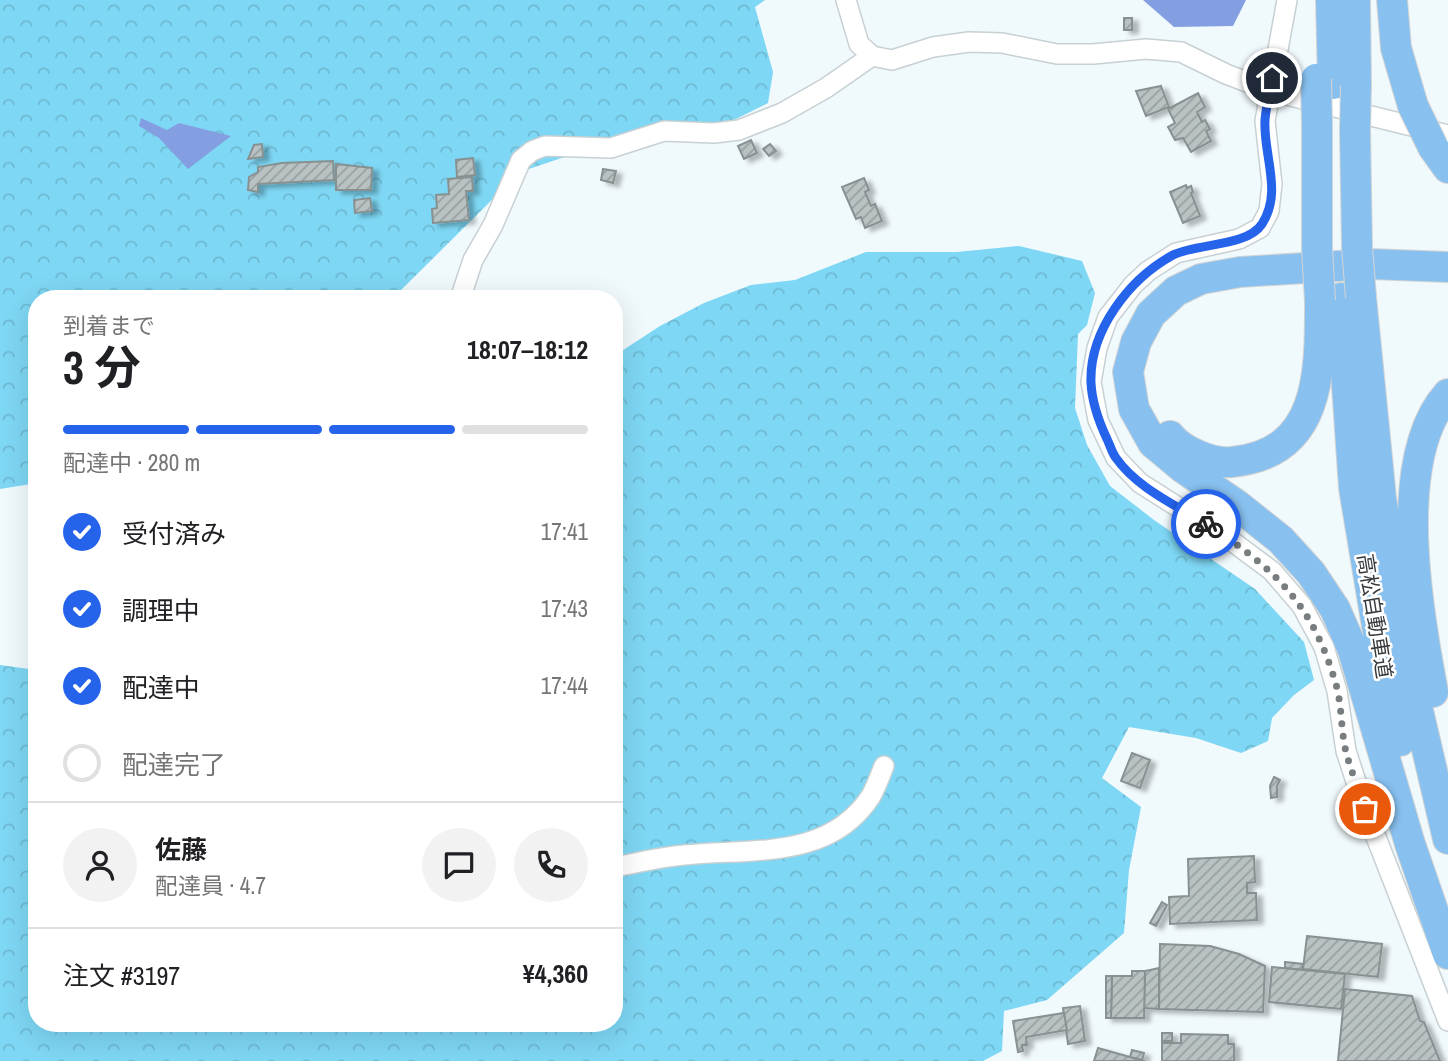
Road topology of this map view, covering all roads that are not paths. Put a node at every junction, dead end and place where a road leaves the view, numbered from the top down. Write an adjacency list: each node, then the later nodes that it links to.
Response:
1 (846, 0): 7 (street)
2 (1287, 0): 9 (street)
3 (1323, 0): 8 (highway)
4 (1331, 0): 8 (highway)
5 (1355, 0): 8 (highway)
6 (1392, 0): 11 (highway, bridge)
7 (872, 56): 9 (street); 15 (street)
8 (1335, 83): 10 (highway, bridge); 10 (highway, bridge)
9 (1270, 91): 11 (street); 24 (street)
10 (1335, 128): 12 (highway); 12 (highway)
11 (1443, 150)
12 (1336, 247): 16 (highway, bridge); 16 (highway, bridge)
13 (1448, 267): 23 (highway)
14 (1448, 281): 16 (highway)
15 (463, 290)
16 (1341, 298): 20 (highway, 高松自動車道); 22 (highway, 高松自動車道)
17 (1448, 394): 19 (highway)
18 (884, 766): 21 (street)
19 (1448, 772)
20 (1448, 839)
21 (623, 865)
22 (1448, 927)
23 (1448, 954)
24 (1448, 1021)

